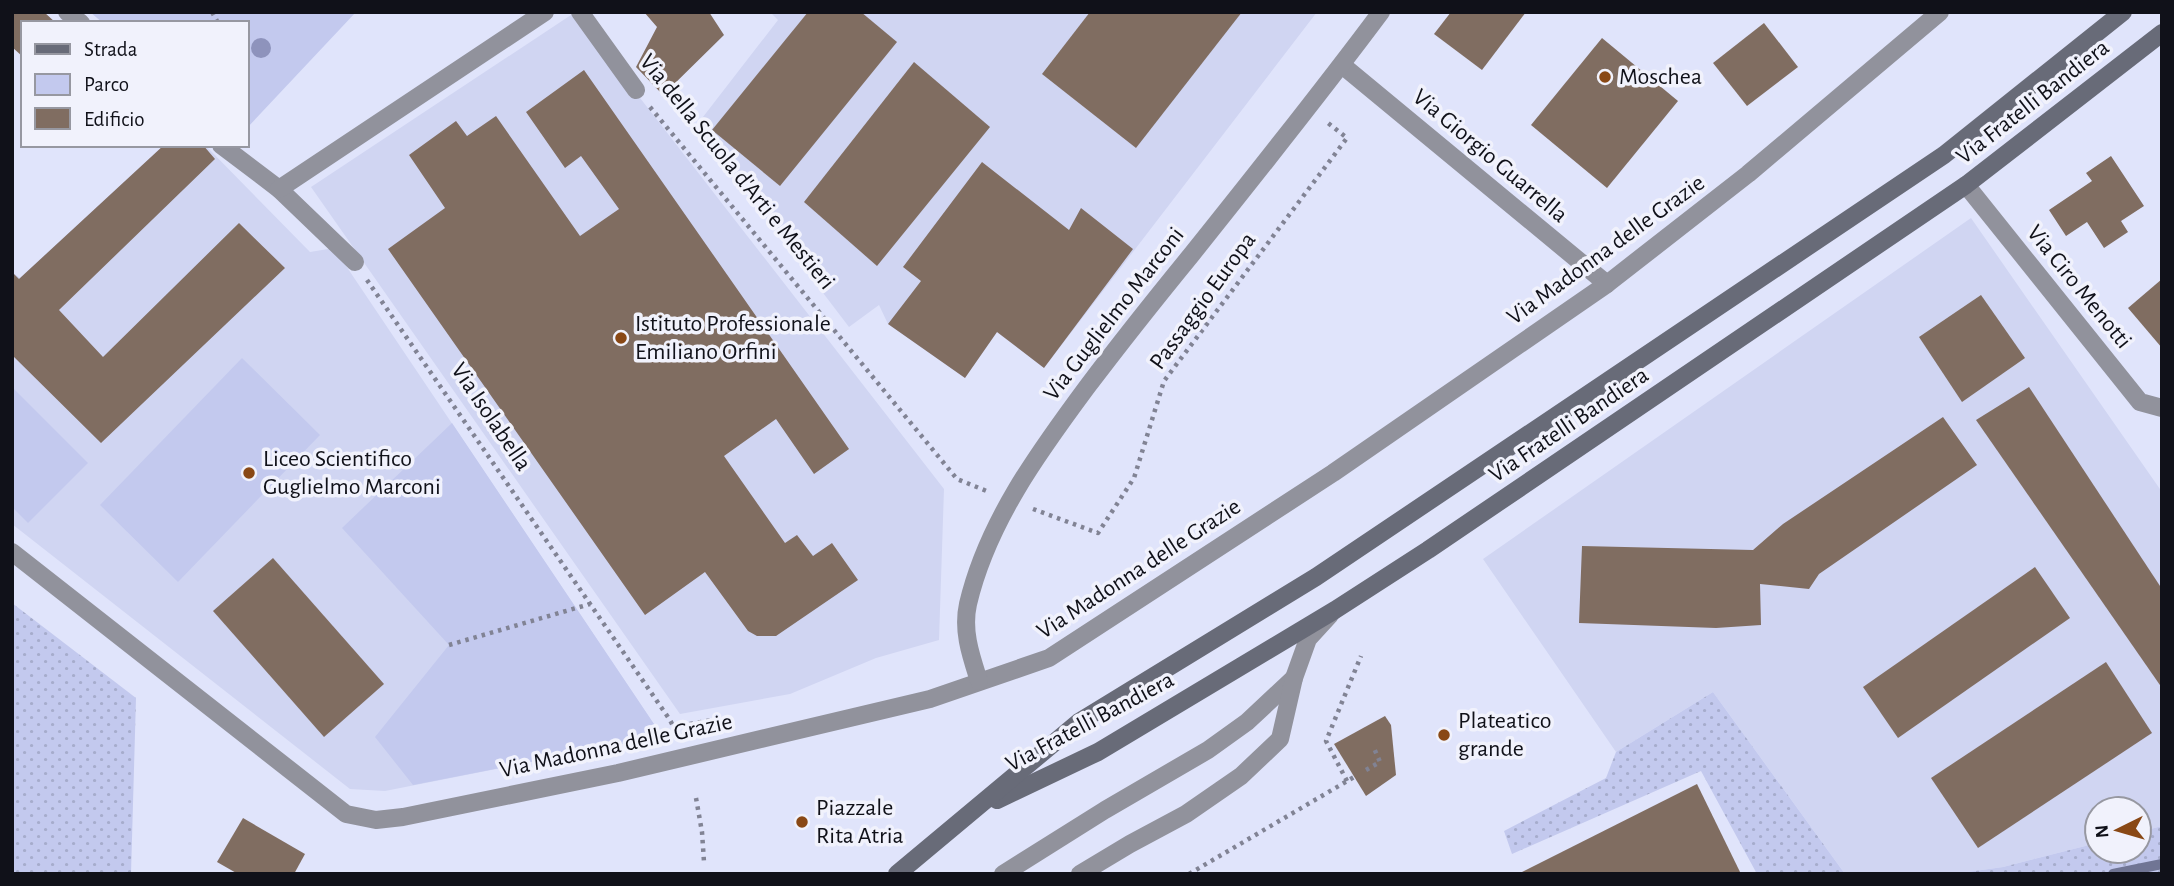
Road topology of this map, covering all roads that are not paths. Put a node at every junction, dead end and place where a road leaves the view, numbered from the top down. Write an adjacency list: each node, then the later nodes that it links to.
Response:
1 (545, 12): 11 (street)
2 (580, 12): 8 (street, Via della Scuola d'Arti e Mestieri)
3 (1381, 12): 7 (street, Via Guglielmo Marconi)
4 (1940, 12): 13 (street, Via Madonna delle Grazie)
5 (2123, 12): 19 (main road, Via Fratelli Bandiera)
6 (2162, 33): 10 (main road, Via Fratelli Bandiera)
7 (1342, 65): 13 (street, Via Giorgio Guarrella); 18 (street, Via Guglielmo Marconi)
8 (636, 90)
9 (224, 147): 11 (street)
10 (1966, 185): 14 (street, Via Ciro Menotti); 16 (main road, Via Fratelli Bandiera)
11 (279, 189): 12 (street)
12 (355, 262)
13 (1607, 284): 18 (street, Via Madonna delle Grazie)
14 (2162, 408)
15 (12, 552): 18 (street, Via Madonna delle Grazie)
16 (1335, 610): 17 (street); 19 (main road, Via Fratelli Bandiera)
17 (1294, 678): 21 (street); 22 (street)
18 (979, 681)
19 (975, 810): 20 (main road, Via Fratelli Bandiera)
20 (897, 874)
21 (1003, 874)
22 (1080, 874)

